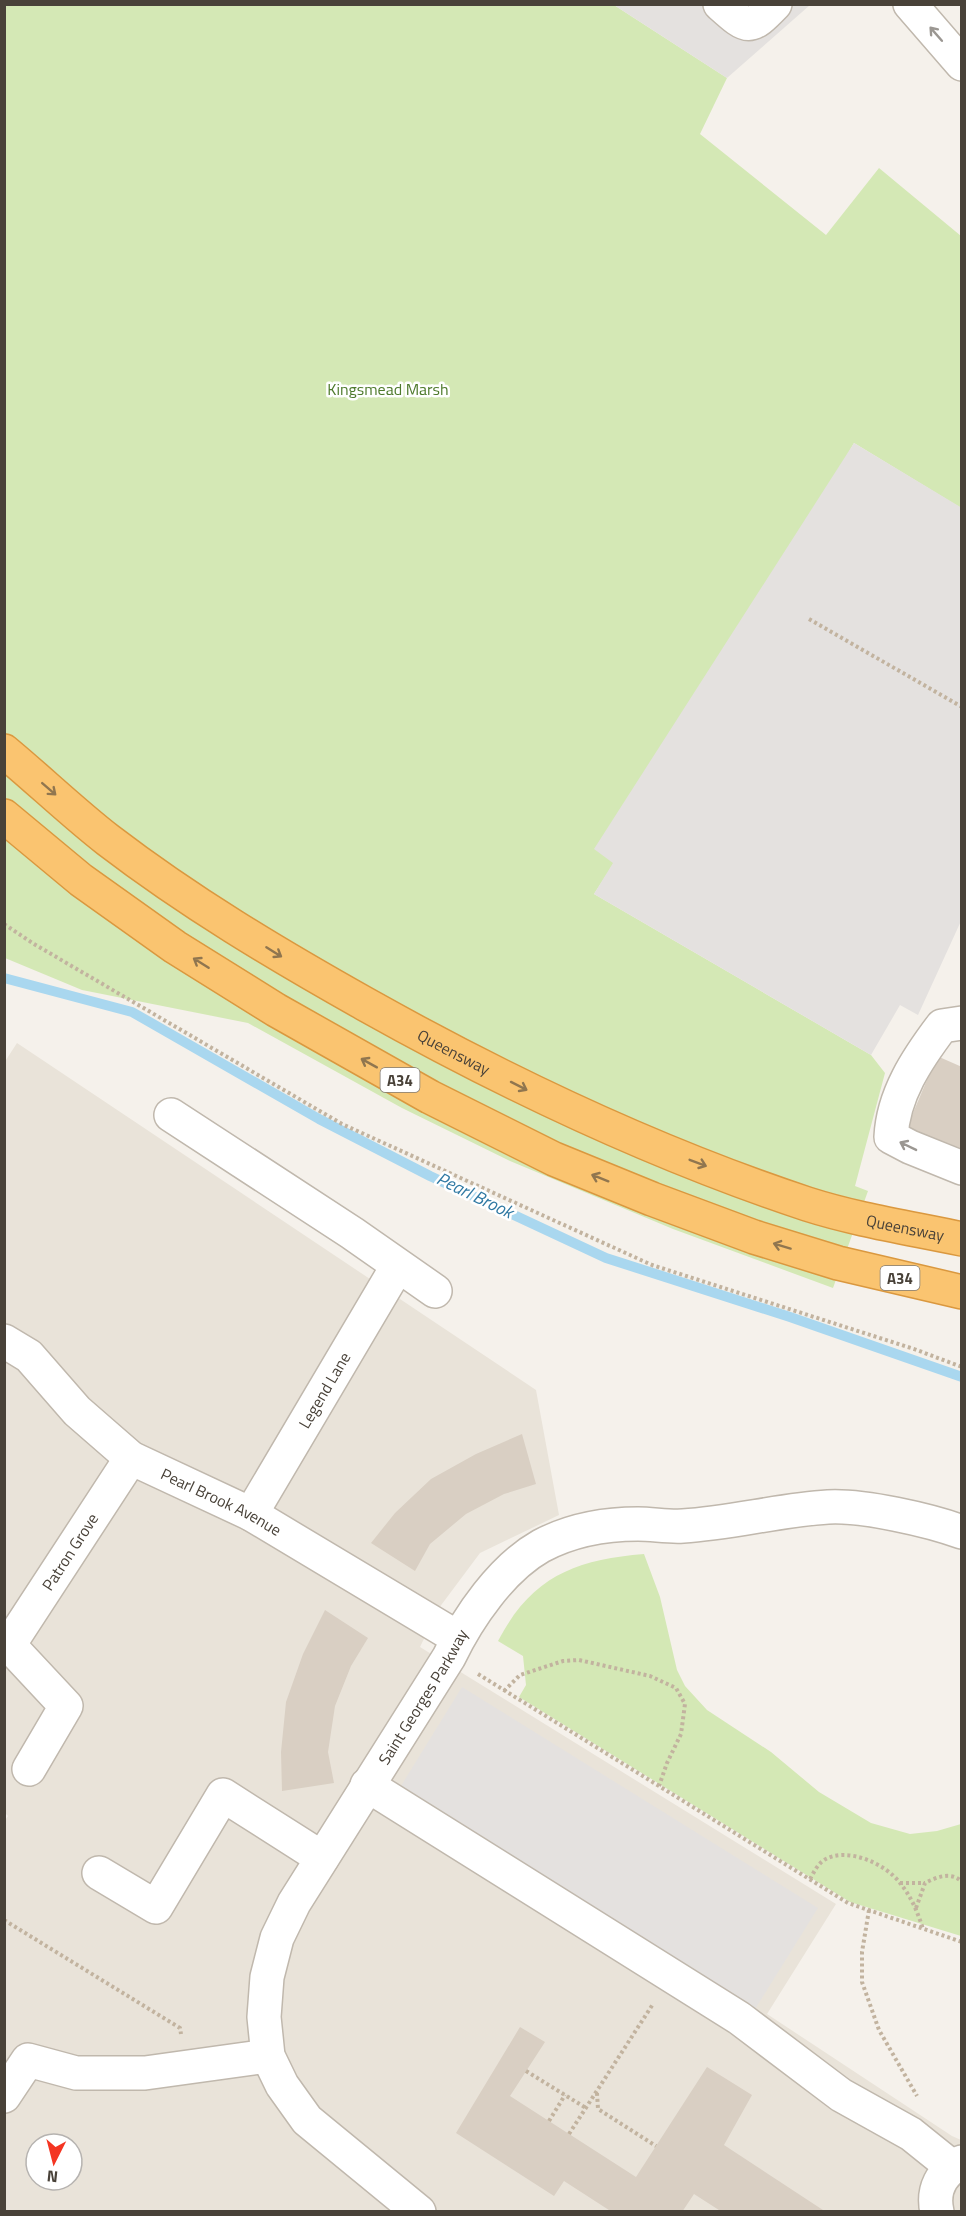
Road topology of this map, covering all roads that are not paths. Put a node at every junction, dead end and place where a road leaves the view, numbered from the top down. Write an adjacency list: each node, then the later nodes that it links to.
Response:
1 (720, 4): 2 (street)
2 (775, 4)
3 (910, 4): 4 (street, one-way to 3)
4 (962, 64)
5 (4, 750): 10 (highway, Queensway, one-way to 10)
6 (4, 816): 13 (highway, A34, one-way to 6)
7 (962, 1023): 9 (street, one-way to 7)
8 (171, 1115): 11 (street)
9 (962, 1168)
10 (962, 1239)
11 (397, 1267): 12 (street); 16 (street, Legend Lane)
12 (435, 1291)
13 (962, 1292)
14 (4, 1341): 15 (street, Pearl Brook Avenue)
15 (131, 1458): 16 (street, Pearl Brook Avenue); 19 (street, Patron Grove)
16 (251, 1514): 18 (street, Pearl Brook Avenue)
17 (962, 1532): 18 (street, Saint Georges Parkway)
18 (454, 1647): 20 (street, Saint Georges Parkway)
19 (29, 1768)
20 (367, 1785): 21 (street, Saint Georges Parkway); 25 (street)
21 (322, 1858): 22 (street); 23 (street, Saint Georges Parkway)
22 (99, 1873)
23 (268, 2056): 24 (street); 26 (street, Saint Georges Parkway)
24 (4, 2096)
25 (957, 2165): 27 (street)
26 (420, 2211)
27 (937, 2211)

